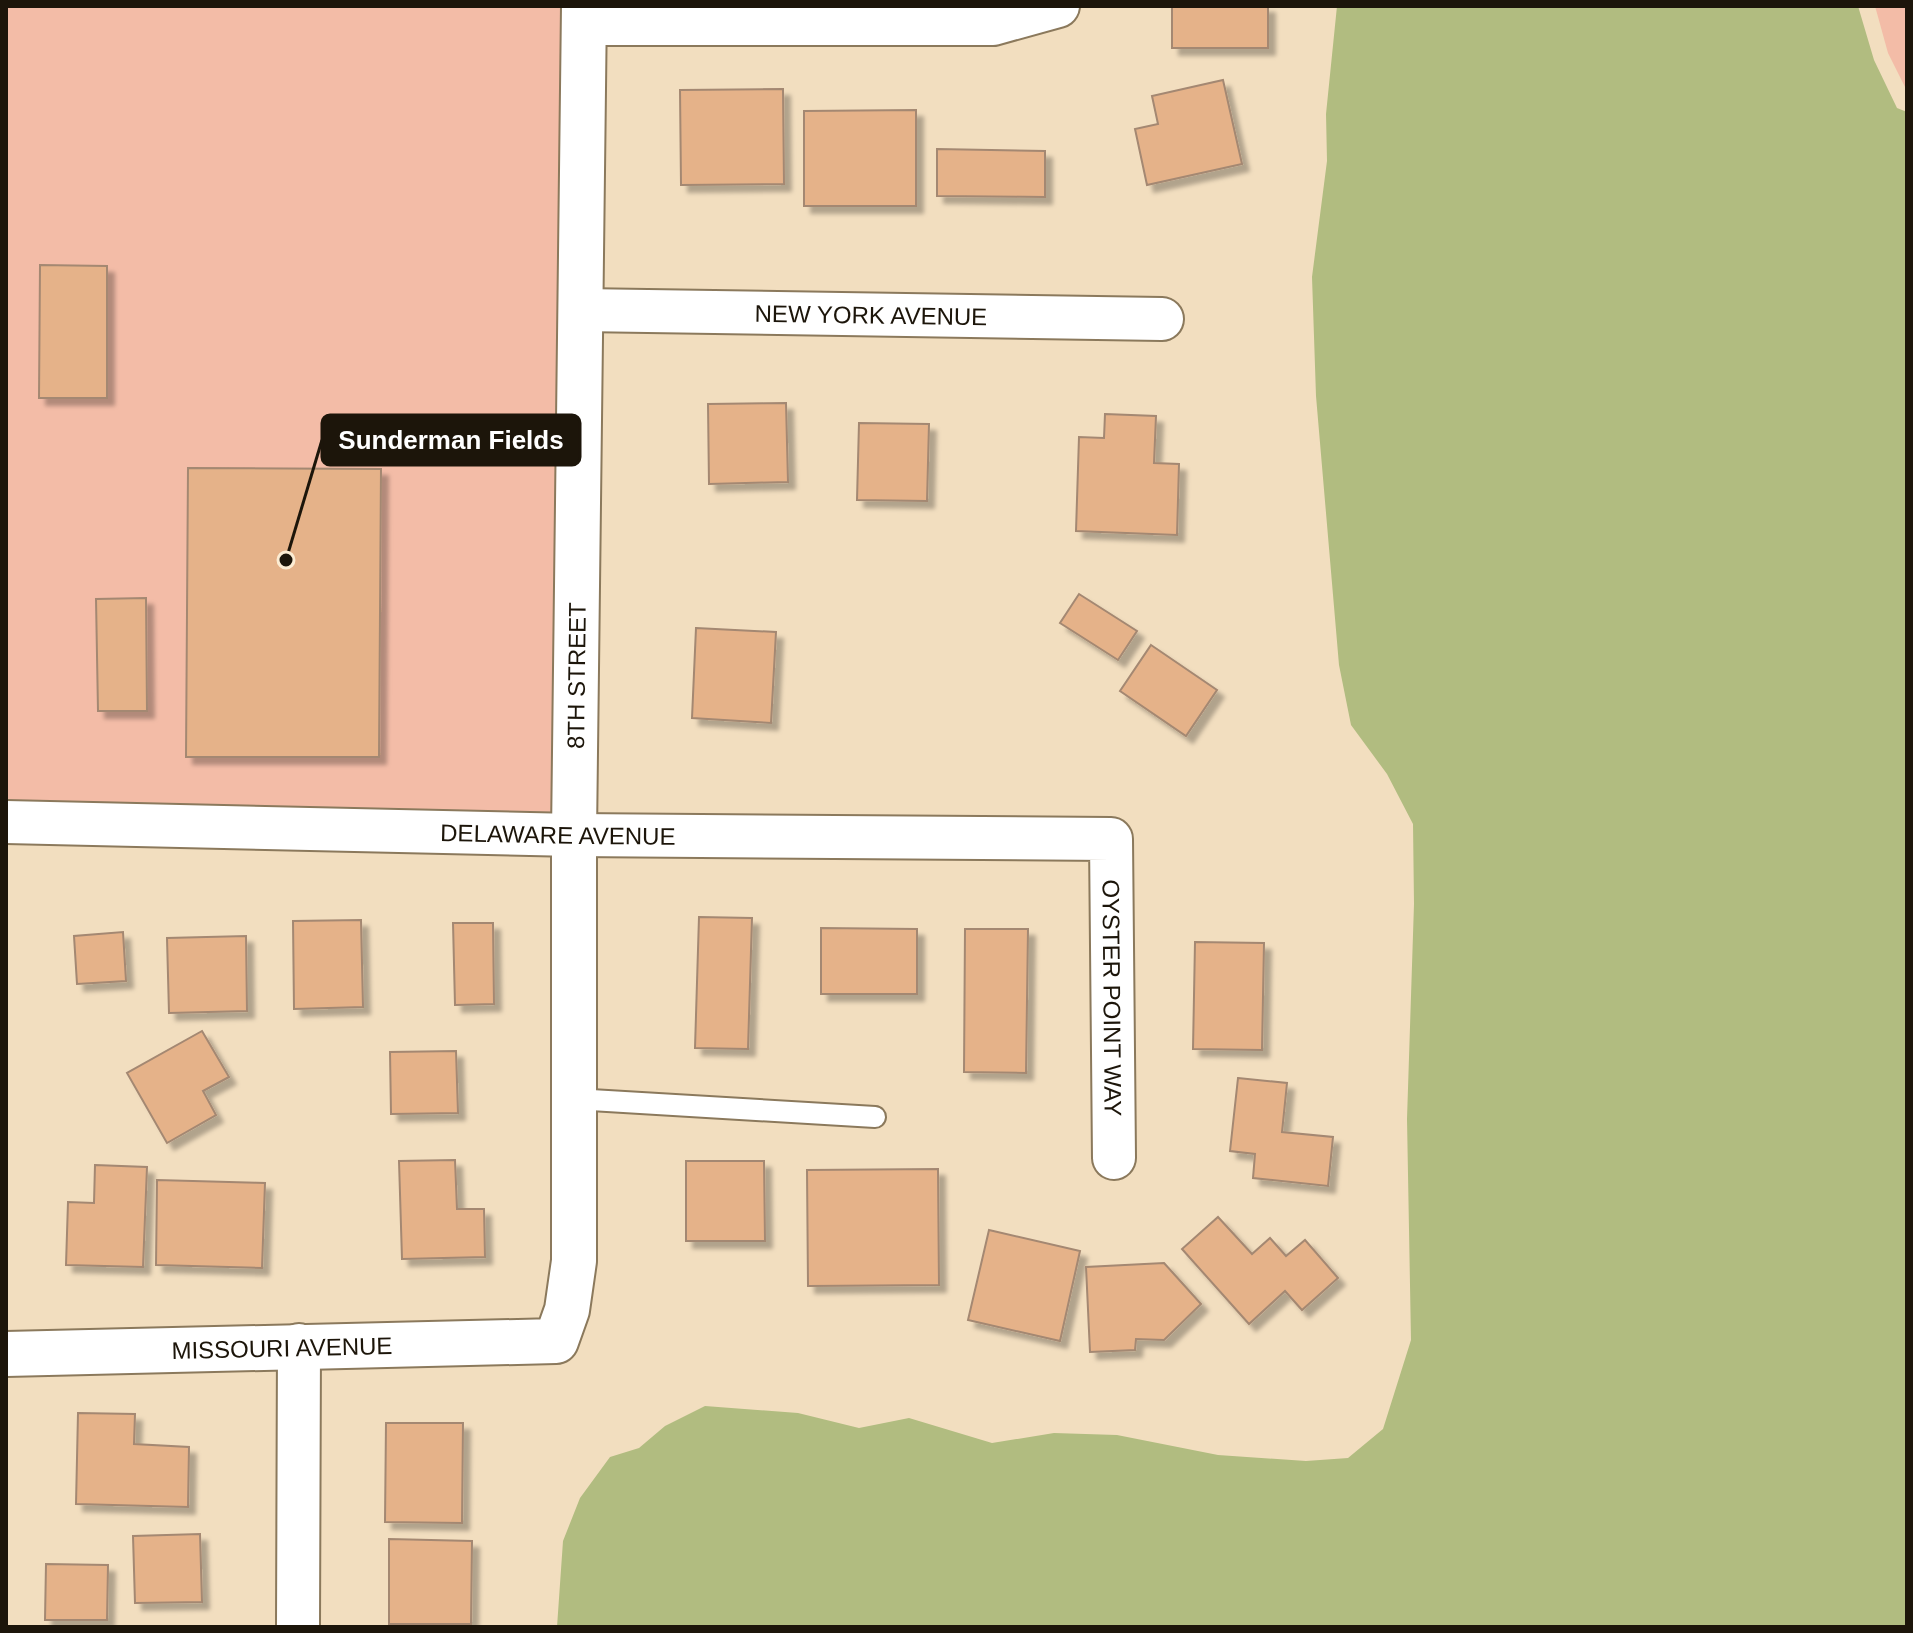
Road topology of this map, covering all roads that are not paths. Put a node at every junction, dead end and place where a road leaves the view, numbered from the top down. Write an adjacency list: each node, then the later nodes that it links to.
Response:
1 (1058, 6): 2 (street)
2 (584, 15): 3 (street, 8TH STREET)
3 (581, 310): 4 (street, NEW YORK AVENUE); 6 (street, 8TH STREET)
4 (1162, 319)
5 (6, 822): 6 (street, DELAWARE AVENUE)
6 (574, 835): 7 (street, DELAWARE AVENUE); 8 (street, 8TH STREET)
7 (1111, 839): 10 (street, OYSTER POINT WAY)
8 (574, 1099): 9 (lane); 11 (street, 8TH STREET)
9 (875, 1117)
10 (1114, 1158)
11 (556, 1341): 12 (street, MISSOURI AVENUE)
12 (299, 1345): 13 (street, MISSOURI AVENUE); 14 (street)
13 (6, 1354)
14 (298, 1627)

